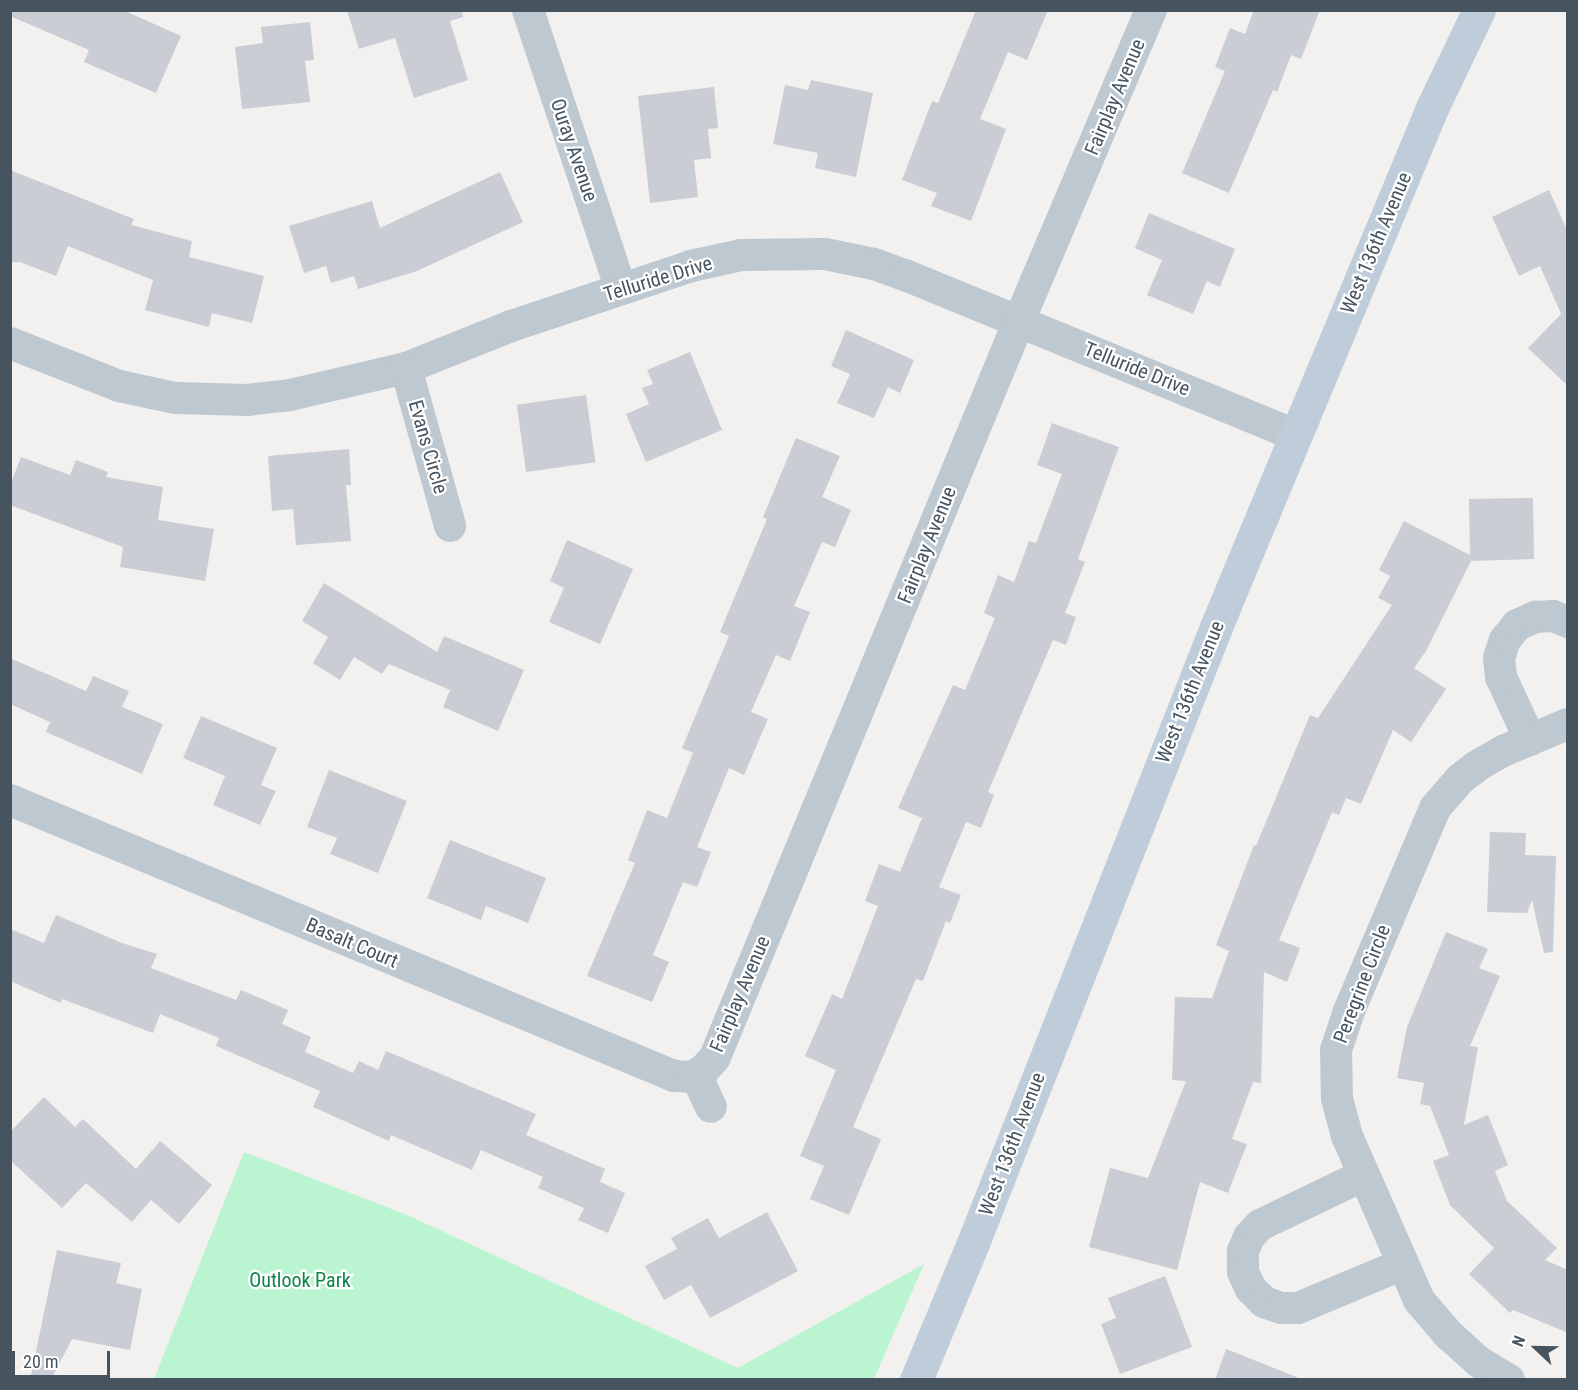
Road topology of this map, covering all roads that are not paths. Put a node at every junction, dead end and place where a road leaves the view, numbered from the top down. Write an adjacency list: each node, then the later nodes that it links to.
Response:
1 (528, 10): 4 (street, Ouray Avenue)
2 (1152, 10): 5 (street, Fairplay Avenue)
3 (1479, 10): 8 (main road, West 136th Avenue)
4 (621, 289): 5 (street, Telluride Drive); 7 (street, Telluride Drive)
5 (1019, 321): 8 (street, Telluride Drive); 14 (street, Fairplay Avenue)
6 (10, 343): 7 (street, Telluride Drive)
7 (406, 368): 9 (street, Evans Circle)
8 (1296, 435): 18 (main road, West 136th Avenue)
9 (450, 526)
10 (1568, 621): 12 (street)
11 (1568, 724): 12 (street, Peregrine Circle)
12 (1530, 740): 16 (street, Peregrine Circle)
13 (10, 800): 14 (street, Basalt Court)
14 (696, 1075): 15 (street)
15 (711, 1107)
16 (1364, 1175): 17 (street, Peregrine Circle); 17 (street)
17 (1403, 1264): 19 (street, Peregrine Circle)
18 (916, 1380)
19 (1509, 1380)

